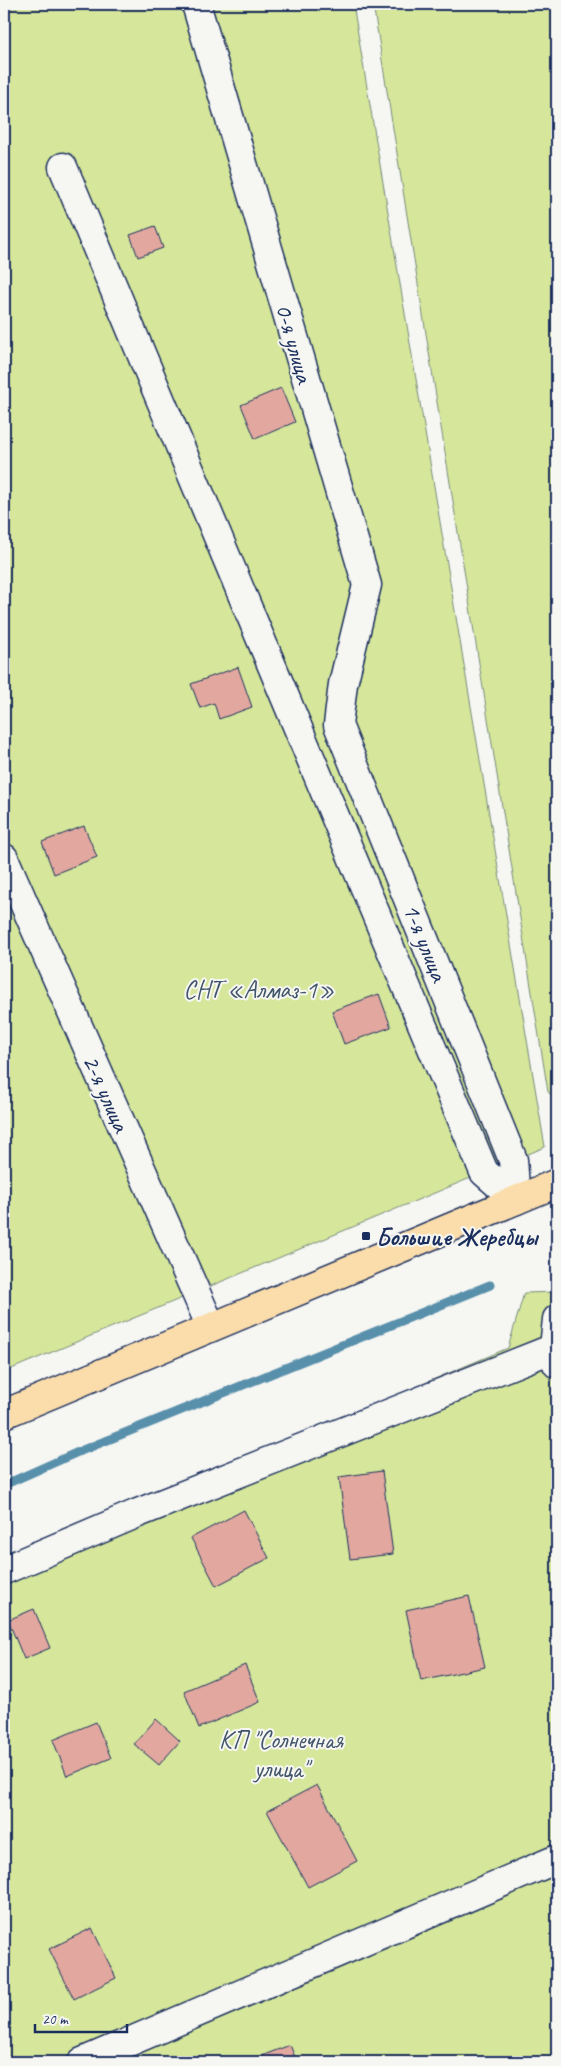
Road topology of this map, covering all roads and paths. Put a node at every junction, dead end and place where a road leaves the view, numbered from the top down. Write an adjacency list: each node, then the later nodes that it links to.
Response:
1 (196, 4): 3 (street, 0-я улица)
2 (63, 167): 6 (street)
3 (343, 684): 6 (street, 1-я улица)
4 (4, 858): 8 (street, 2-я улица)
5 (557, 1183): 6 (main road)
6 (516, 1200): 8 (main road)
7 (557, 1319): 9 (street)
8 (211, 1328): 10 (main road)
9 (556, 1356): 11 (street)
10 (4, 1414)
11 (4, 1570)
12 (557, 1859): 13 (street)
13 (82, 2062)

